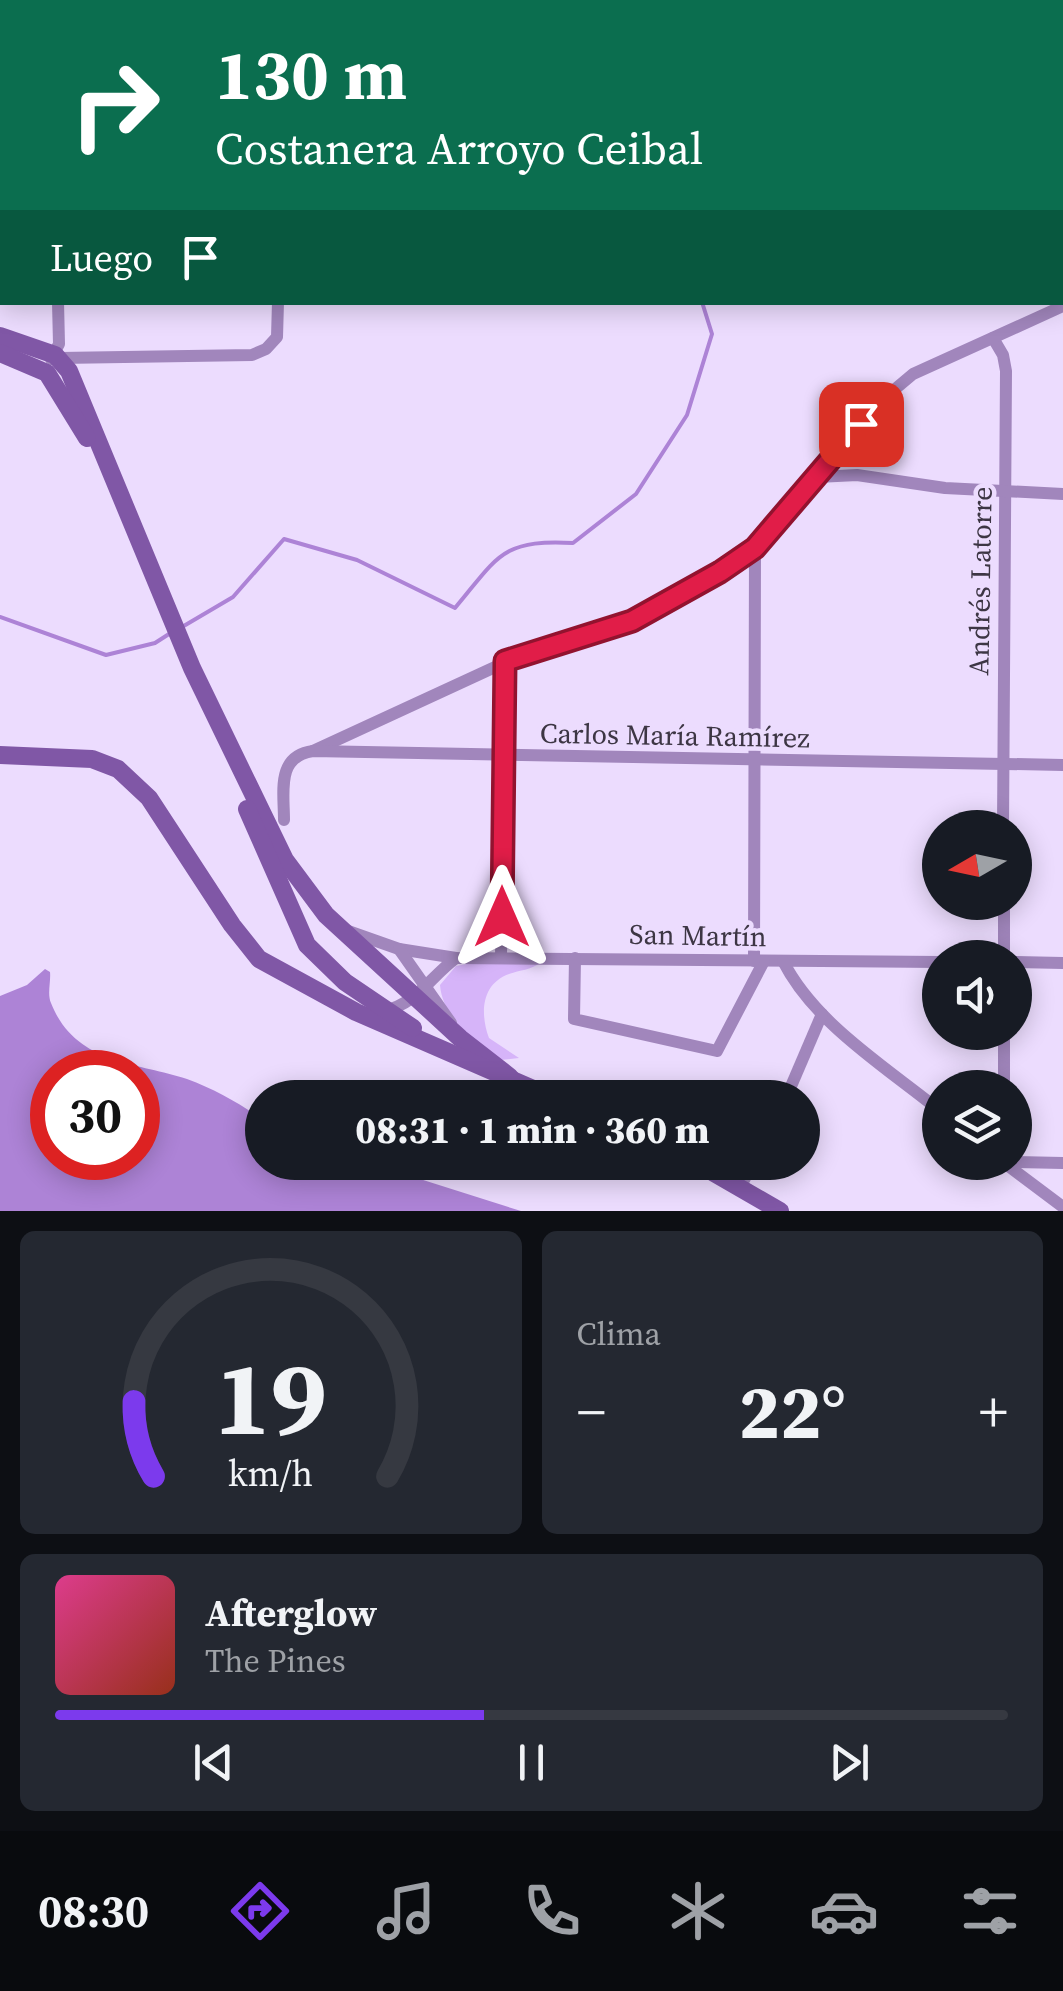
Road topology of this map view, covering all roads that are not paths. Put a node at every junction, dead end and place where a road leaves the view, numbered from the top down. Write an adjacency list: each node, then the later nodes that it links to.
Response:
1 (58, 305): 7 (street)
2 (278, 305): 7 (street)
3 (1063, 306): 5 (street)
4 (0, 336): 7 (street)
5 (993, 338): 8 (street); 9 (street, Andrés Latorre)
6 (0, 352): 7 (street)
7 (56, 363): 11 (street); 11 (street)
8 (818, 477): 9 (street); 12 (street)
9 (1006, 494): 10 (street); 19 (street, Andrés Latorre)
10 (1063, 494)
11 (126, 508): 14 (street)
12 (755, 548): 13 (street); 18 (street)
13 (505, 661): 15 (street); 17 (street)
14 (205, 696): 23 (street); 34 (street)
15 (313, 751): 17 (street, Carlos María Ramírez); 22 (street)
16 (0, 755): 35 (street)
17 (503, 758): 18 (street, Carlos María Ramírez); 25 (street)
18 (756, 760): 19 (street, Carlos María Ramírez); 28 (street)
19 (1003, 764): 20 (street, Carlos María Ramírez); 21 (street, Andrés Latorre)
20 (1063, 765)
21 (1003, 810)
22 (284, 820)
23 (341, 929): 24 (street, San Martín); 33 (street)
24 (399, 950): 26 (street, San Martín); 33 (street)
25 (501, 957): 26 (street, San Martín); 27 (street, San Martín)
26 (456, 958): 33 (street)
27 (575, 958): 28 (street, San Martín); 28 (street)
28 (759, 960): 29 (street, San Martín)
29 (783, 961): 30 (street, San Martín); 36 (street)
30 (922, 962)
31 (1032, 962): 32 (street)
32 (1063, 963)
33 (422, 992): 34 (street); 37 (street)
34 (388, 1011): 35 (street); 37 (street)
35 (356, 1012): 37 (street)
36 (822, 1014): 39 (street); 40 (street)
37 (455, 1046): 38 (street)
38 (516, 1080)
39 (794, 1080)
40 (922, 1096)
41 (1032, 1162): 42 (street)
42 (1063, 1163)
43 (730, 1180): 46 (street)
44 (744, 1180): 46 (street)
45 (1027, 1180): 47 (street)
46 (741, 1186): 48 (street)
47 (1063, 1207)
48 (780, 1211)

